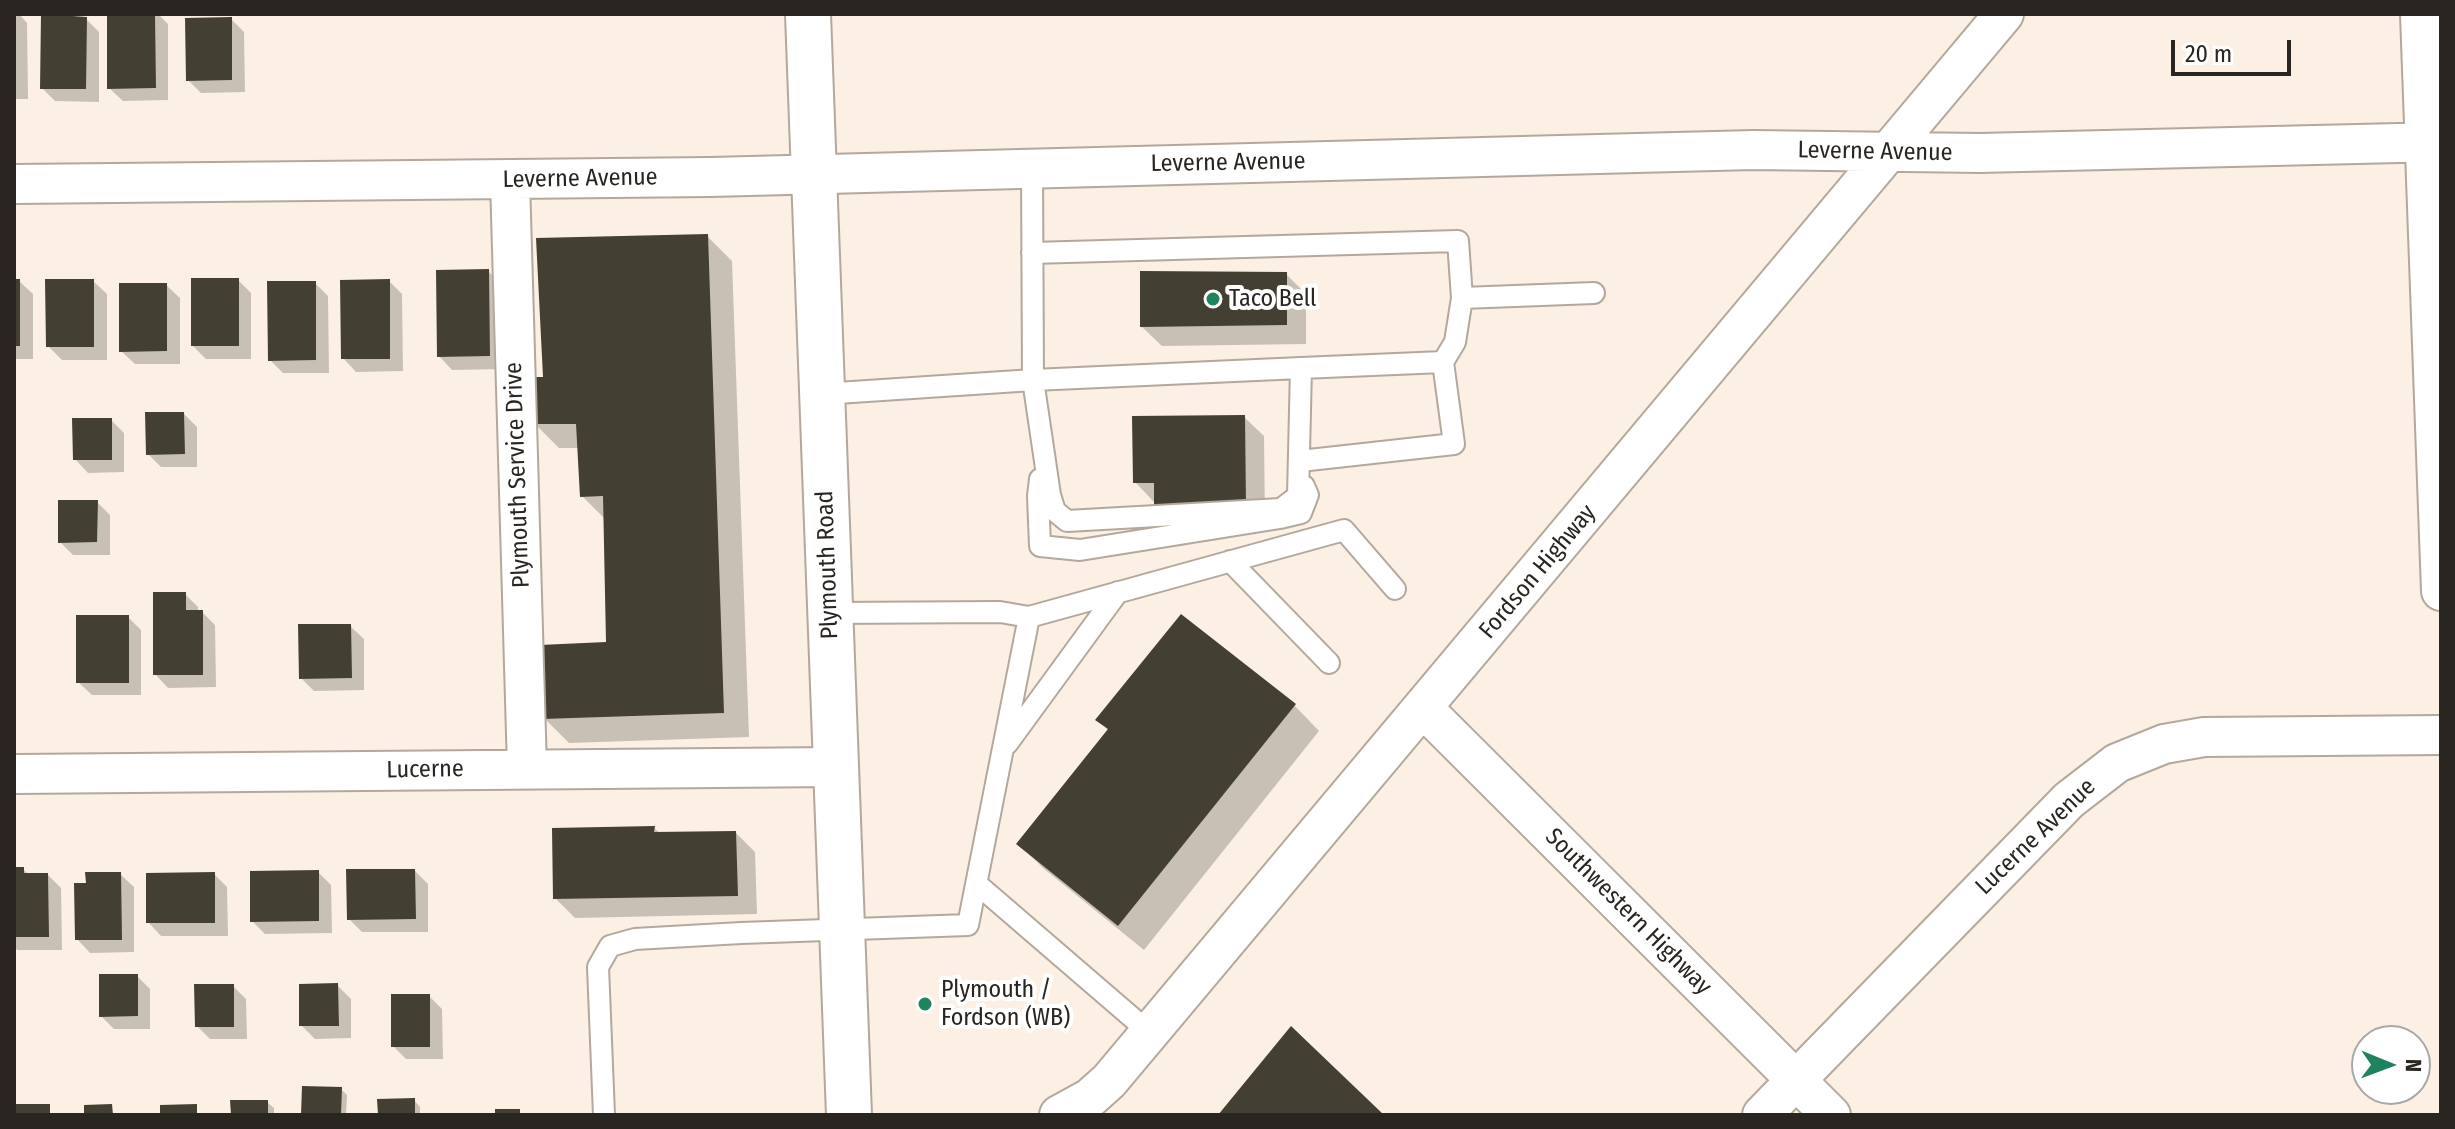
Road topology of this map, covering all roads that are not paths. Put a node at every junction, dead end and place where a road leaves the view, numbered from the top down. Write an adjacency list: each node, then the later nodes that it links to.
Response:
1 (808, 14): 7 (main road, Plymouth Road)
2 (2004, 14): 5 (street, Fordson Highway)
3 (2420, 14): 4 (street)
4 (2433, 142): 5 (street, Leverne Avenue); 21 (street)
5 (1890, 152): 6 (street, Leverne Avenue); 26 (street, Fordson Highway)
6 (1032, 167): 7 (street, Leverne Avenue); 10 (lane)
7 (814, 173): 8 (street, Leverne Avenue); 16 (main road, Plymouth Road)
8 (510, 180): 9 (street, Leverne Avenue); 30 (street, Plymouth Service Drive)
9 (14, 184)
10 (1032, 253): 12 (lane); 15 (lane)
11 (1594, 293): 12 (lane)
12 (1462, 298): 13 (lane)
13 (1443, 362): 14 (lane); 18 (lane)
14 (1301, 368): 15 (lane); 18 (lane)
15 (1033, 380): 16 (lane); 17 (lane)
16 (822, 394): 23 (main road, Plymouth Road)
17 (1043, 448): 18 (lane); 18 (lane)
18 (1300, 469)
19 (1230, 561): 20 (lane); 22 (lane); 25 (lane)
20 (1395, 589)
21 (2441, 591)
22 (1118, 592): 24 (lane); 28 (lane)
23 (830, 613): 24 (lane); 29 (main road, Plymouth Road)
24 (1029, 617): 28 (lane)
25 (1329, 663)
26 (1424, 709): 34 (street, Fordson Highway); 35 (street, Southwestern Highway)
27 (2441, 735): 35 (street, Lucerne Avenue)
28 (1002, 752): 32 (lane)
29 (836, 767): 30 (street, Lucerne); 33 (main road, Plymouth Road)
30 (527, 769): 31 (street, Lucerne)
31 (14, 774)
32 (977, 884): 33 (lane); 34 (lane)
33 (842, 931): 36 (lane); 37 (main road, Plymouth Road)
34 (1150, 1033): 38 (street, Fordson Highway)
35 (1797, 1081): 39 (street, Lucerne Avenue); 40 (street, Southwestern Highway)
36 (604, 1115)
37 (849, 1115)
38 (1059, 1115)
39 (1762, 1115)
40 (1831, 1115)

